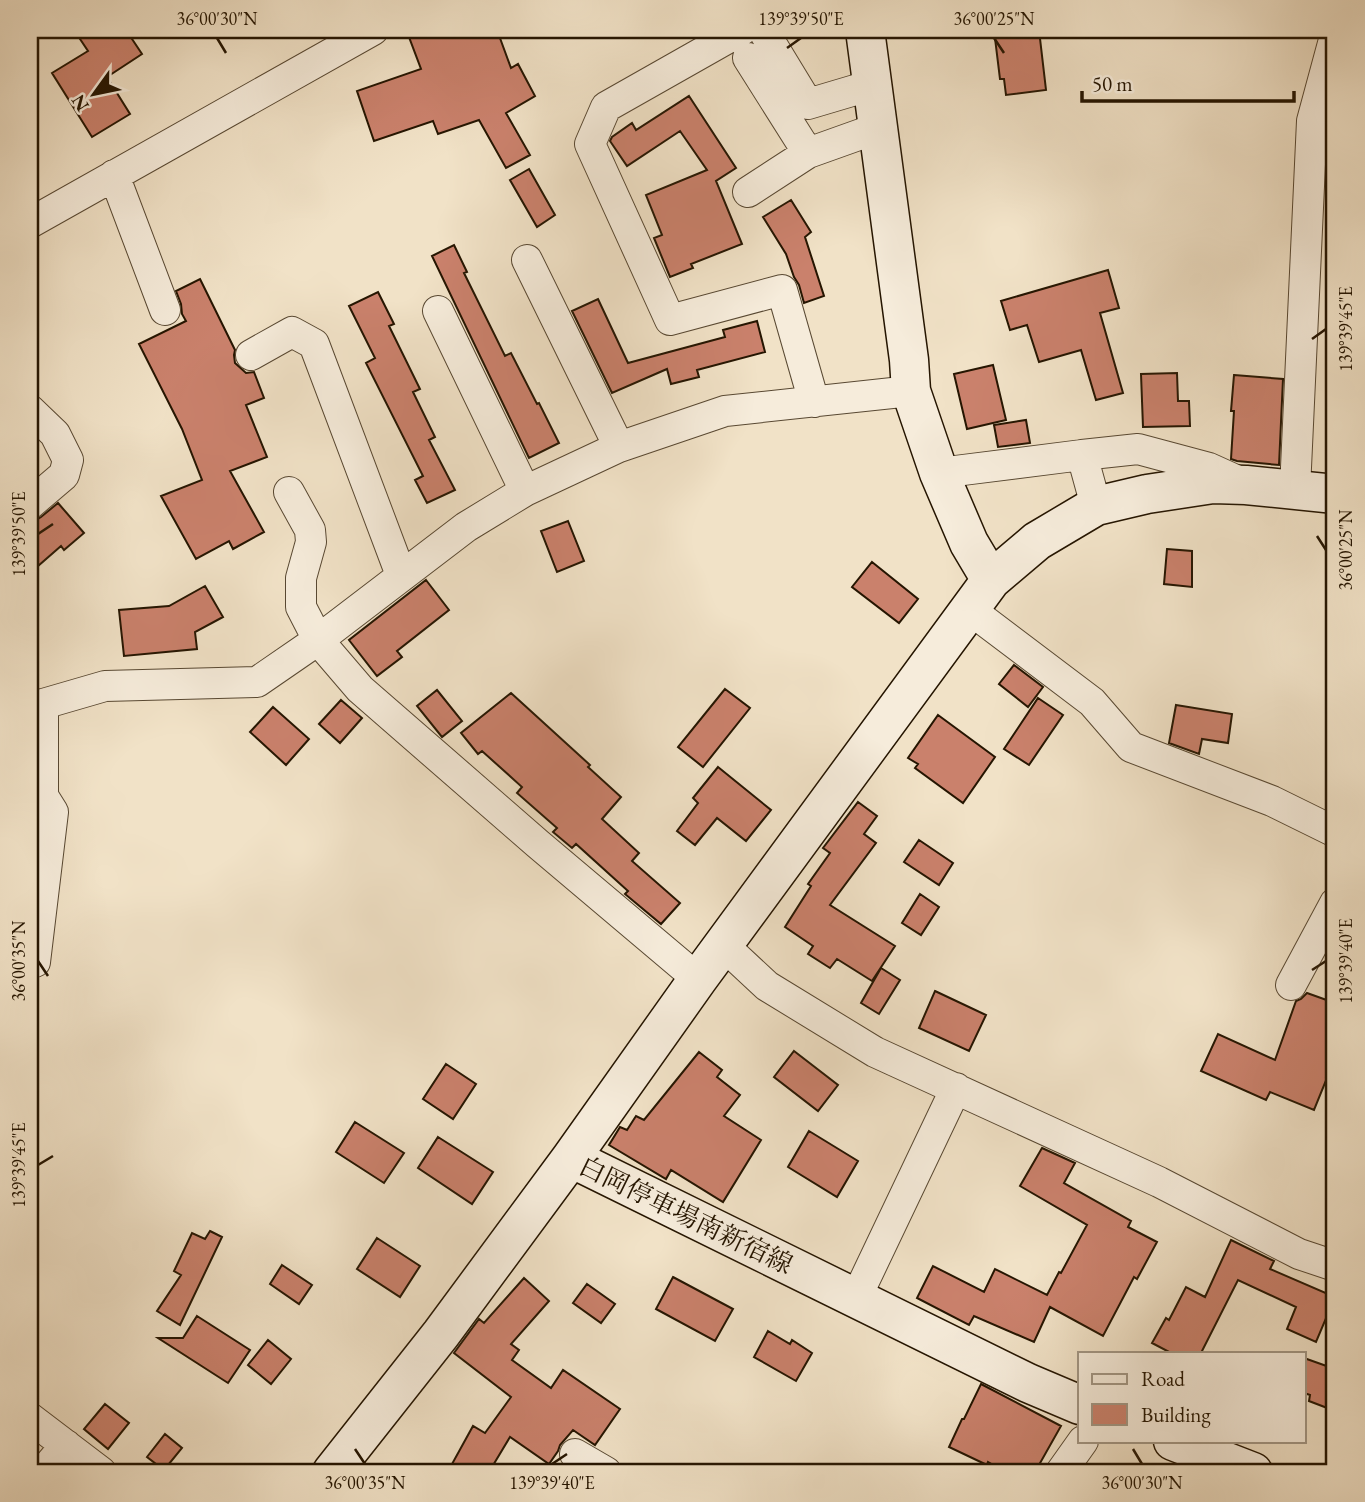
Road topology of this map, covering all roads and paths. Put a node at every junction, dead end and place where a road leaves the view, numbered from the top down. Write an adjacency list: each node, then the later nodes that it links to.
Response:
1 (373, 30): 8 (street)
2 (763, 30): 5 (street)
3 (1335, 36): 22 (street)
4 (745, 44): 7 (street); 16 (street)
5 (864, 49): 6 (street)
6 (878, 128): 7 (street); 15 (street)
7 (808, 153): 9 (street)
8 (114, 175): 10 (street); 12 (street)
9 (748, 192)
10 (30, 221)
11 (527, 260): 18 (street)
12 (166, 310)
13 (438, 311): 23 (street)
14 (251, 355): 28 (street)
15 (911, 391): 16 (street); 20 (street)
16 (814, 401): 18 (street)
17 (30, 410): 26 (street)
18 (619, 447): 23 (street)
19 (1082, 455): 20 (street); 21 (street); 27 (street)
20 (939, 473): 29 (street)
21 (1247, 485): 22 (street); 27 (street)
22 (1295, 489): 25 (street)
23 (525, 491): 28 (street)
24 (289, 492): 30 (street)
25 (1335, 494)
26 (30, 504)
27 (1096, 506): 29 (street)
28 (401, 575): 30 (street)
29 (980, 595): 32 (street); 34 (street)
30 (318, 640): 31 (street); 36 (street)
31 (36, 707): 35 (street)
32 (1335, 832)
33 (1335, 903): 37 (street)
34 (723, 945): 36 (street); 38 (street)
35 (30, 961)
36 (698, 979): 39 (street)
37 (1291, 985)
38 (956, 1088): 40 (street); 41 (street)
39 (571, 1158): 41 (street, 白岡停車場南新宿線); 48 (street, 白岡停車場南新宿線)
40 (1335, 1266)
41 (856, 1298): 42 (street, 白岡停車場南新宿線)
42 (1078, 1404)
43 (30, 1418): 46 (street)
44 (1082, 1442): 52 (street)
45 (1176, 1442): 53 (street)
46 (65, 1445): 49 (street); 50 (street)
47 (575, 1454): 51 (street)
48 (338, 1471)
49 (43, 1472)
50 (101, 1472)
51 (606, 1472)
52 (1061, 1472)
53 (1253, 1472)

